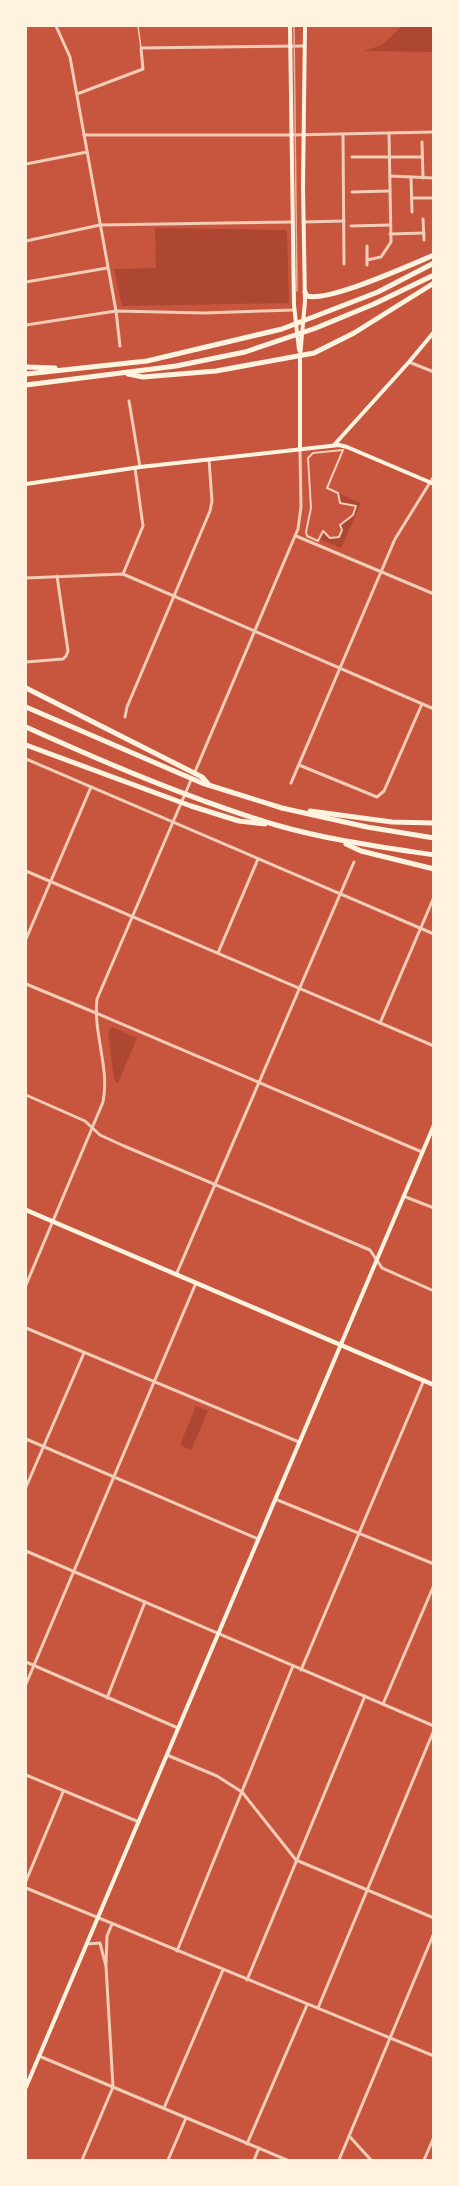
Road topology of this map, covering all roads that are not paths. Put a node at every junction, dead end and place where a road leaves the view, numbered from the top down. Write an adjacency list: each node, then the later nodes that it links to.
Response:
1 (56, 26): 8 (street)
2 (138, 26): 7 (lane)
3 (290, 26): 5 (main road)
4 (304, 26): 6 (main road)
5 (291, 46): 6 (street); 7 (street); 14 (main road)
6 (304, 46): 11 (main road)
7 (141, 48): 8 (street)
8 (77, 94): 13 (street)
9 (434, 132): 10 (street)
10 (389, 133): 12 (street); 18 (street)
11 (303, 134): 12 (street); 14 (street); 33 (main road)
12 (343, 134): 31 (street)
13 (84, 135): 14 (street); 16 (street)
14 (291, 135): 32 (main road)
15 (422, 142): 19 (street)
16 (87, 152): 20 (street); 34 (street)
17 (352, 157): 18 (street)
18 (390, 157): 19 (street); 21 (street)
19 (423, 157): 23 (street)
20 (26, 164)
21 (390, 176): 22 (street); 25 (street)
22 (411, 177): 23 (street); 27 (street)
23 (423, 178): 24 (street)
24 (434, 178)
25 (390, 191): 26 (street); 35 (street)
26 (352, 192)
27 (412, 198): 28 (street); 29 (street)
28 (434, 198)
29 (412, 212)
30 (423, 219): 37 (street)
31 (344, 221): 33 (street); 44 (street)
32 (292, 222): 34 (street); 50 (main road)
33 (304, 222): 49 (main road)
34 (100, 225): 40 (street); 45 (street)
35 (390, 225): 36 (street); 38 (street)
36 (351, 226)
37 (424, 233): 38 (street); 39 (street)
38 (390, 234): 41 (street)
39 (424, 240)
40 (26, 241)
41 (367, 246)
42 (434, 255): 49 (highway)
43 (434, 263): 58 (highway)
44 (344, 264)
45 (107, 268): 47 (street); 51 (street)
46 (434, 275): 60 (highway)
47 (26, 282)
48 (434, 282): 55 (highway)
49 (305, 292): 55 (main road)
50 (294, 310): 51 (street); 55 (main road)
51 (116, 311): 52 (street); 54 (street)
52 (26, 325)
53 (434, 332): 56 (main road)
54 (120, 346)
55 (300, 357): 60 (highway); 65 (main road)
56 (409, 362): 59 (street); 64 (main road)
57 (26, 367): 58 (highway)
58 (66, 369): 61 (highway)
59 (434, 372)
60 (120, 373): 62 (highway)
61 (26, 374)
62 (26, 386)
63 (129, 401): 68 (street)
64 (333, 446): 65 (main road); 71 (main road)
65 (300, 449): 67 (main road); 73 (street)
66 (343, 450): 66 (street)
67 (209, 460): 68 (main road); 79 (street)
68 (140, 467): 69 (main road)
69 (135, 468): 72 (main road); 75 (street)
70 (434, 476): 71 (street)
71 (432, 483): 74 (street)
72 (26, 484)
73 (296, 536): 74 (street); 80 (street)
74 (382, 573): 78 (street); 82 (street)
75 (123, 574): 76 (street); 79 (street)
76 (57, 576): 77 (street); 81 (street)
77 (26, 578)
78 (434, 594)
79 (173, 596): 80 (street); 87 (street)
80 (255, 633): 82 (street); 96 (street)
81 (26, 662)
82 (339, 669): 84 (street); 91 (street)
83 (26, 688): 92 (highway)
84 (422, 704): 86 (street); 91 (street)
85 (26, 707): 92 (highway)
86 (434, 709)
87 (125, 717)
88 (26, 727): 98 (highway)
89 (26, 745): 98 (highway)
90 (26, 759): 94 (street)
91 (299, 765): 93 (street)
92 (184, 772): 95 (highway)
93 (291, 783)
94 (91, 787): 96 (street); 106 (street)
95 (282, 808): 97 (highway); 99 (highway)
96 (173, 822): 102 (street); 109 (street)
97 (434, 823)
98 (278, 826): 100 (highway)
99 (434, 838)
100 (339, 840): 101 (highway); 104 (highway)
101 (434, 855)
102 (258, 860): 107 (street); 113 (street)
103 (354, 862): 107 (street)
104 (434, 869)
105 (26, 871): 106 (street)
106 (51, 882): 109 (street); 112 (street)
107 (340, 894): 110 (street); 115 (street)
108 (434, 897): 110 (street)
109 (133, 916): 113 (street); 116 (street)
110 (420, 928): 111 (street); 117 (street)
111 (434, 934)
112 (26, 939)
113 (218, 953): 115 (street)
114 (26, 984): 116 (street)
115 (300, 989): 117 (street); 119 (street)
116 (96, 1013): 119 (street); 122 (street)
117 (380, 1023): 118 (street)
118 (434, 1046)
119 (259, 1084): 123 (street); 124 (street)
120 (26, 1095): 122 (street)
121 (433, 1125): 123 (main road)
122 (91, 1127): 124 (street); 128 (street)
123 (422, 1152): 125 (main road)
124 (216, 1186): 129 (street); 130 (street)
125 (403, 1196): 126 (street); 129 (main road)
126 (434, 1208)
127 (26, 1210): 128 (main road)
128 (52, 1221): 130 (main road); 132 (street)
129 (376, 1258): 133 (street); 135 (main road)
130 (176, 1275): 131 (main road)
131 (196, 1283): 135 (main road); 138 (street)
132 (26, 1285)
133 (434, 1291)
134 (26, 1328): 136 (street)
135 (340, 1344): 137 (main road); 141 (main road)
136 (84, 1353): 138 (street); 142 (street)
137 (424, 1380): 139 (main road); 146 (street)
138 (154, 1382): 141 (street); 143 (street)
139 (434, 1384)
140 (26, 1439): 142 (street)
141 (299, 1442): 145 (main road)
142 (42, 1446): 143 (street); 144 (street)
143 (114, 1477): 147 (street); 150 (street)
144 (26, 1487)
145 (275, 1498): 146 (street); 147 (main road)
146 (359, 1534): 149 (street); 157 (street)
147 (258, 1539): 153 (main road)
148 (26, 1551): 150 (street)
149 (434, 1564)
150 (74, 1572): 152 (street); 155 (street)
151 (434, 1585): 161 (street)
152 (145, 1602): 153 (street); 160 (street)
153 (218, 1634): 156 (street); 162 (main road)
154 (26, 1662): 155 (street)
155 (33, 1665): 158 (street); 160 (street)
156 (293, 1666): 157 (street); 167 (street)
157 (301, 1670): 159 (street)
158 (26, 1684)
159 (365, 1696): 161 (street); 169 (street)
160 (107, 1698): 162 (street)
161 (383, 1704): 163 (street)
162 (178, 1728): 164 (main road)
163 (434, 1728): 172 (street)
164 (167, 1755): 167 (street); 168 (main road)
165 (26, 1775): 166 (street)
166 (63, 1792): 168 (street); 170 (street)
167 (242, 1792): 169 (street); 178 (street)
168 (139, 1822): 173 (main road)
169 (296, 1860): 172 (street); 181 (street)
170 (26, 1881)
171 (26, 1887): 173 (street)
172 (368, 1890): 174 (street); 183 (street)
173 (98, 1918): 175 (street); 177 (main road)
174 (434, 1918)
175 (112, 1924): 178 (street); 179 (street)
176 (434, 1933): 184 (street)
177 (87, 1944): 179 (street); 185 (main road)
178 (177, 1951): 180 (street)
179 (106, 1966): 188 (street)
180 (223, 1970): 181 (street); 189 (street)
181 (247, 1980): 182 (street)
182 (307, 2005): 183 (street); 193 (street)
183 (318, 2010): 184 (street)
184 (389, 2037): 186 (street); 191 (street)
185 (39, 2056): 187 (main road); 188 (street)
186 (434, 2056)
187 (26, 2087)
188 (113, 2087): 189 (street); 195 (street)
189 (164, 2108): 190 (street)
190 (186, 2118): 193 (street); 196 (street)
191 (350, 2137): 199 (street); 200 (street)
192 (434, 2137): 201 (street)
193 (248, 2144): 194 (street)
194 (259, 2148): 197 (street); 198 (street)
195 (82, 2160)
196 (168, 2160)
197 (254, 2160)
198 (287, 2160)
199 (339, 2160)
200 (371, 2160)
201 (424, 2160)

